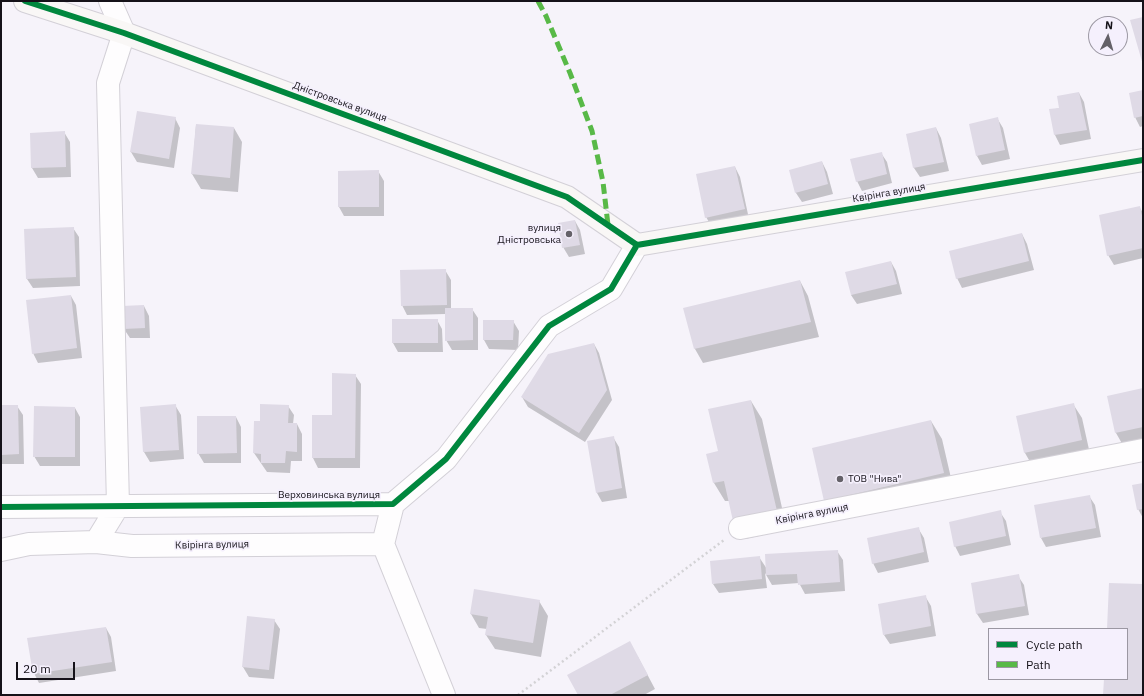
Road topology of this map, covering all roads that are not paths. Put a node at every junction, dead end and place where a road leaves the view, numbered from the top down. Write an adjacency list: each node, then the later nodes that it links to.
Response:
1 (25, 1): 3 (street, Дністровська вулиця)
2 (110, 1): 3 (street)
3 (124, 33): 5 (street, Дністровська вулиця); 8 (street)
4 (1143, 160): 5 (street, Квірінга вулиця)
5 (637, 245): 7 (street, Верховинська вулиця)
6 (1143, 450): 10 (street, Квірінга вулиця)
7 (394, 504): 8 (street, Верховинська вулиця); 12 (street)
8 (118, 506): 9 (street, Верховинська вулиця); 11 (street)
9 (1, 507)
10 (740, 528)
11 (96, 542): 12 (street, Квірінга вулиця); 13 (street, Квірінга вулиця)
12 (383, 544): 14 (street)
13 (1, 550)
14 (444, 695)

